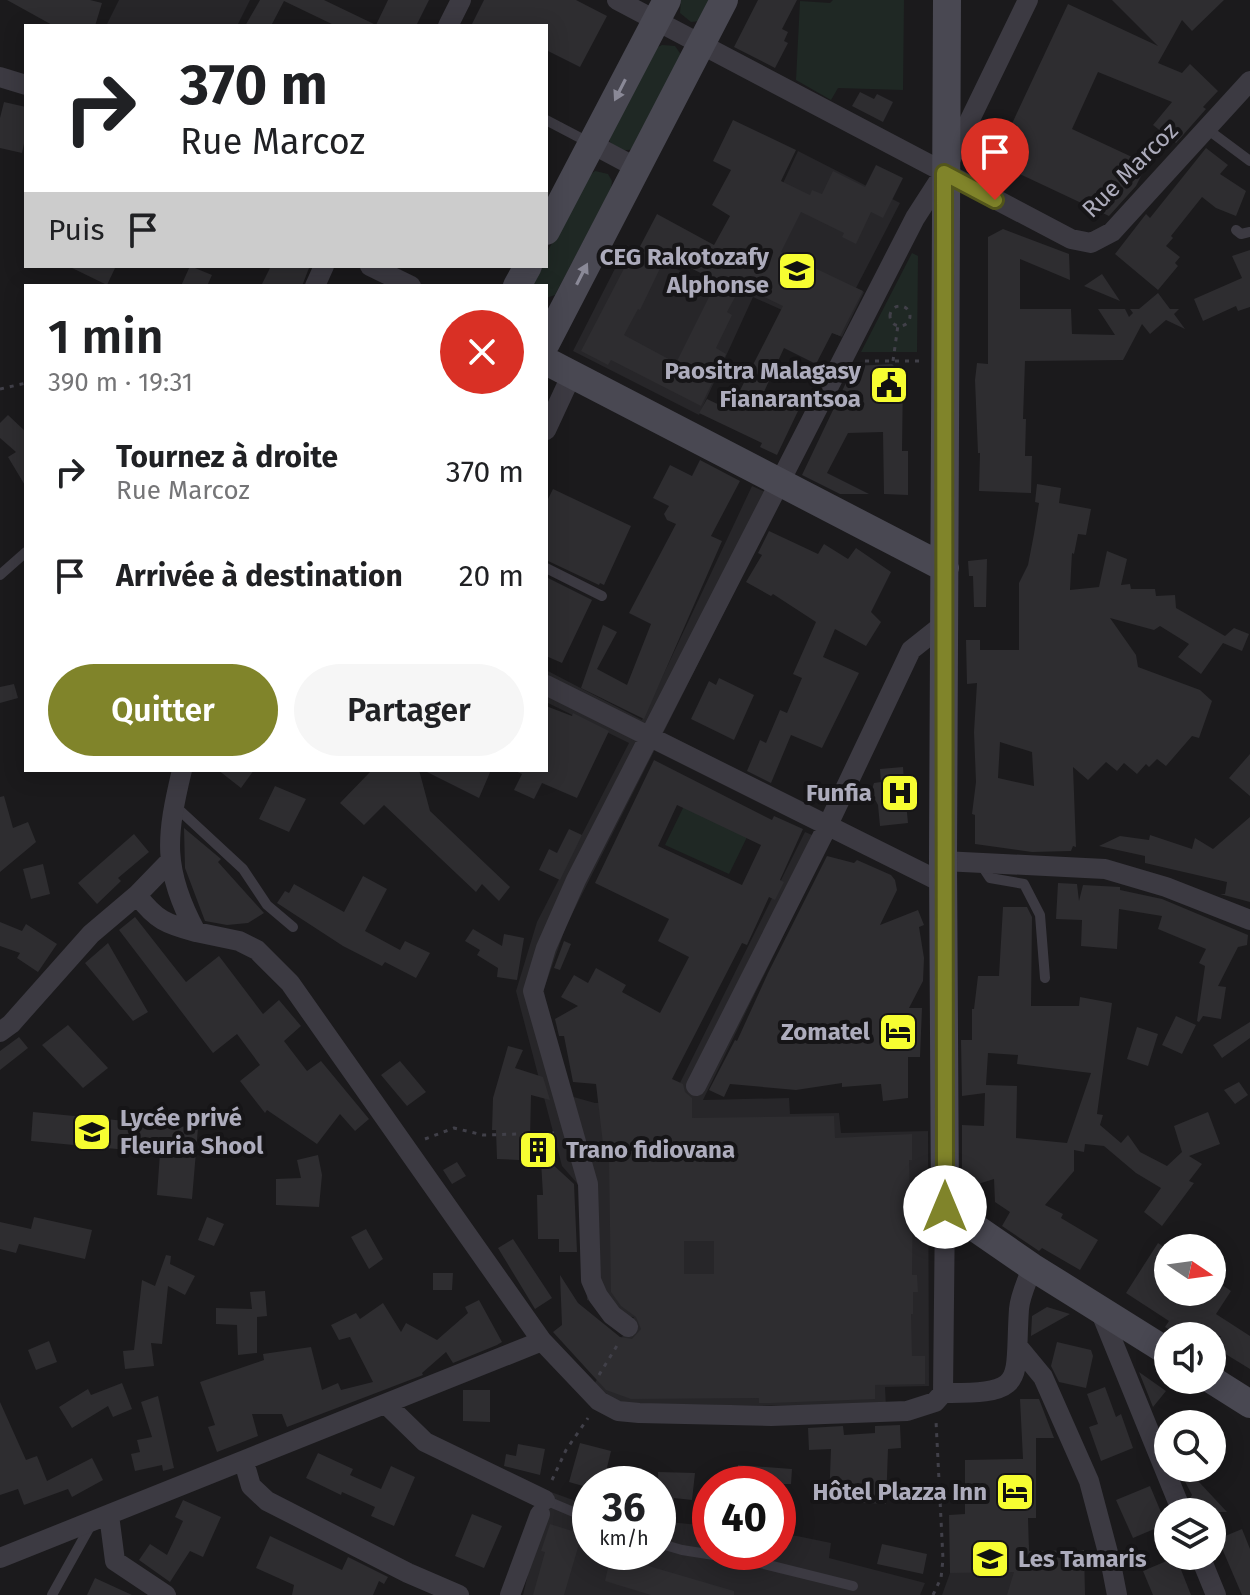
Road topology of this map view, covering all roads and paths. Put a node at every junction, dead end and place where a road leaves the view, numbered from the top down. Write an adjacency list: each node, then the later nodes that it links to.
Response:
1 (461, 0): 7 (street)
2 (617, 0): 6 (street)
3 (724, 0): 8 (street)
4 (947, 0): 17 (street)
5 (1028, 0): 17 (street)
6 (661, 10): 8 (street); 14 (street, one-way to 14)
7 (449, 24)
8 (701, 43): 16 (street); 17 (street)
9 (0, 77): 11 (street)
10 (1250, 81): 13 (street, Rue Marcoz)
11 (24, 84)
12 (548, 121): 14 (lane)
13 (1207, 129): 15 (lane); 17 (street, Rue Marcoz)
14 (592, 144): 16 (street); 18 (street)
15 (1250, 161)
16 (637, 168): 24 (street, one-way to 16)
17 (944, 173): 27 (street); 33 (street)
18 (548, 220)
19 (1236, 230): 20 (lane)
20 (1250, 232)
21 (374, 268): 22 (street)
22 (407, 284)
23 (898, 325): 23 (path); 26 (path)
24 (548, 339)
25 (874, 361): 26 (path)
26 (893, 361): 27 (path)
27 (945, 361): 35 (street)
28 (548, 362): 29 (street)
29 (572, 374): 32 (street); 33 (street)
30 (24, 383): 31 (path)
31 (0, 389)
32 (548, 422)
33 (780, 483): 35 (street); 41 (street)
34 (24, 554): 37 (lane)
35 (945, 568): 39 (street)
36 (548, 569): 38 (lane)
37 (0, 575)
38 (602, 596)
39 (945, 623): 44 (street); 47 (street)
40 (548, 686): 41 (street)
41 (648, 737): 44 (street); 55 (street)
42 (182, 772): 43 (street)
43 (174, 805): 46 (street); 50 (lane)
44 (827, 827): 47 (street); 54 (street)
45 (979, 861): 47 (street); 49 (street); 52 (lane)
46 (169, 862): 48 (street); 51 (street)
47 (943, 872): 57 (street)
48 (137, 895): 51 (street); 53 (street)
49 (1250, 920)
50 (293, 927)
51 (196, 932): 56 (street)
52 (1045, 978)
53 (0, 1032)
54 (696, 1086)
55 (574, 1133): 56 (path); 60 (street)
56 (405, 1146): 61 (street)
57 (945, 1207): 58 (street); 65 (street)
58 (1032, 1267): 59 (street); 63 (street)
59 (1099, 1308): 62 (street); 71 (street)
60 (628, 1327): 66 (path)
61 (542, 1341): 66 (street); 68 (street)
62 (1154, 1343)
63 (1019, 1348): 65 (street); 84 (street)
64 (1226, 1388): 67 (street)
65 (943, 1393): 66 (street)
66 (594, 1396): 72 (path)
67 (1250, 1403)
68 (387, 1405): 70 (street); 72 (street)
69 (936, 1424): 83 (path)
70 (244, 1462): 74 (street); 81 (street)
71 (1176, 1498)
72 (542, 1507): 73 (lane); 82 (street)
73 (572, 1514)
74 (101, 1518): 76 (street); 79 (lane); 80 (street)
75 (676, 1548): 78 (lane)
76 (0, 1558)
77 (1206, 1570): 85 (street)
78 (853, 1586)
79 (52, 1595)
80 (166, 1595)
81 (459, 1595)
82 (510, 1595)
83 (933, 1595)
84 (1117, 1595)
85 (1216, 1595)

